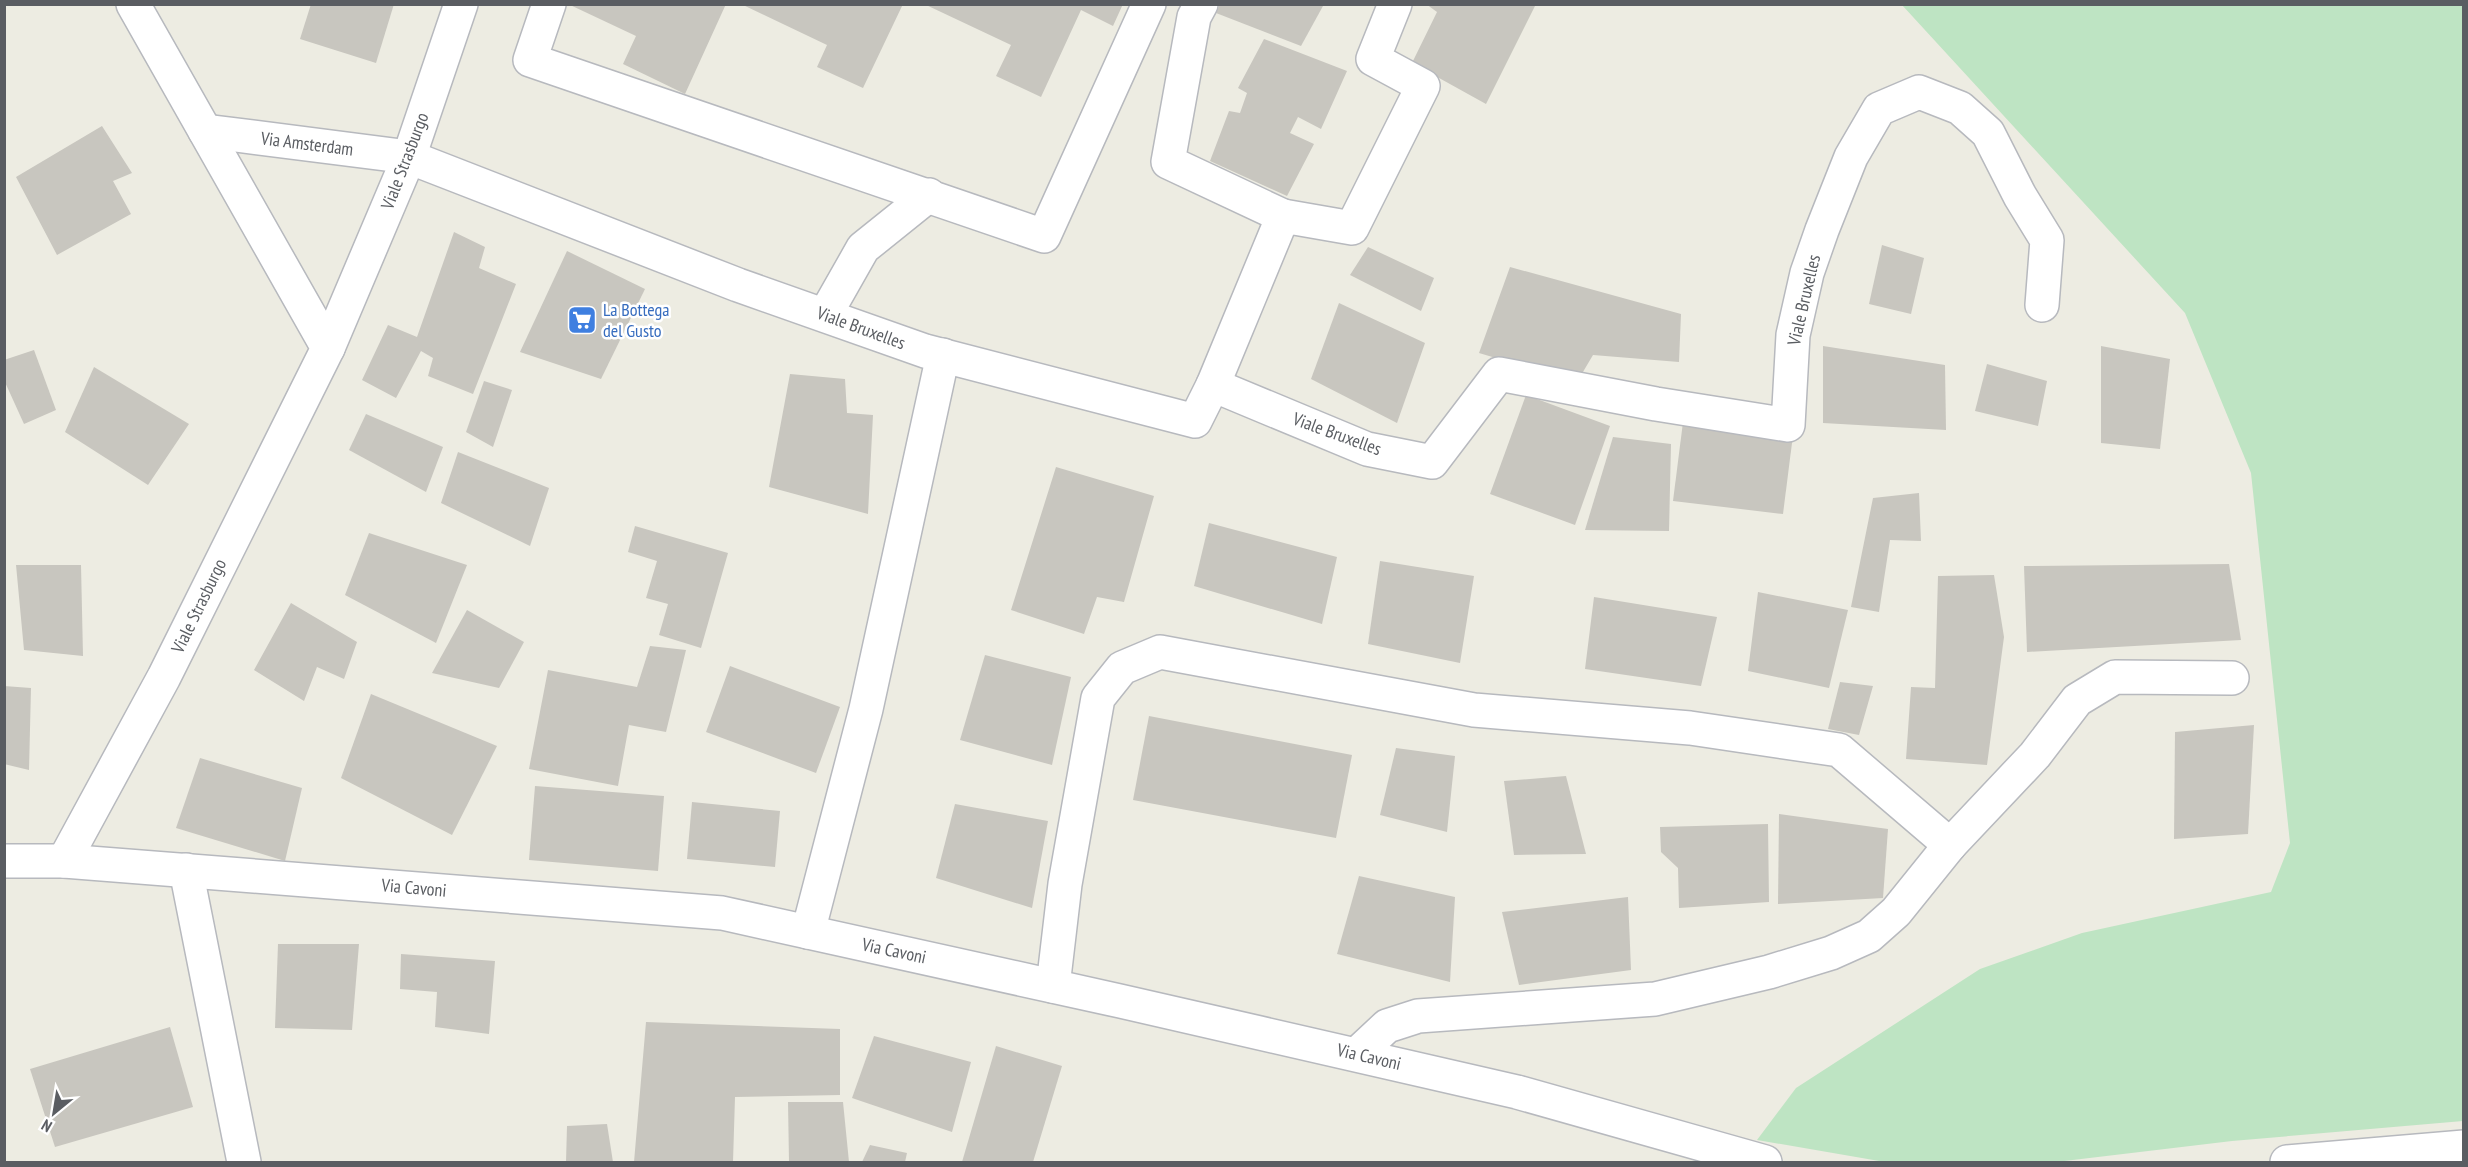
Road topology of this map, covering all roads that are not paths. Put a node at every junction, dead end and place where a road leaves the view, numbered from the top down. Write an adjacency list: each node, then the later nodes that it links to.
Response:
1 (133, 4): 7 (street)
2 (461, 4): 8 (street, Viale Strasburgo)
3 (549, 4): 9 (street)
4 (1149, 4): 9 (street)
5 (1201, 4): 10 (street)
6 (1395, 4): 10 (street)
7 (205, 131): 8 (street, Via Amsterdam); 13 (street)
8 (409, 157): 12 (street, Viale Bruxelles); 13 (street, Viale Strasburgo)
9 (929, 195): 12 (street)
10 (1283, 216): 15 (street)
11 (2042, 305): 15 (street, Viale Bruxelles)
12 (825, 315): 14 (street, Viale Bruxelles)
13 (328, 348): 19 (street, Viale Strasburgo)
14 (943, 355): 15 (street, Viale Bruxelles); 21 (street)
15 (1213, 385)
16 (2232, 678): 17 (street)
17 (1950, 845): 22 (street); 23 (street)
18 (4, 861): 19 (street, Via Cavoni)
19 (64, 861): 20 (street, Via Cavoni)
20 (186, 870): 21 (street, Via Cavoni); 25 (street)
21 (808, 932): 22 (street, Via Cavoni)
22 (1053, 986): 23 (street, Via Cavoni)
23 (1357, 1054): 26 (street, Via Cavoni)
24 (2463, 1147): 27 (street)
25 (244, 1162)
26 (1765, 1162)
27 (2287, 1162)

